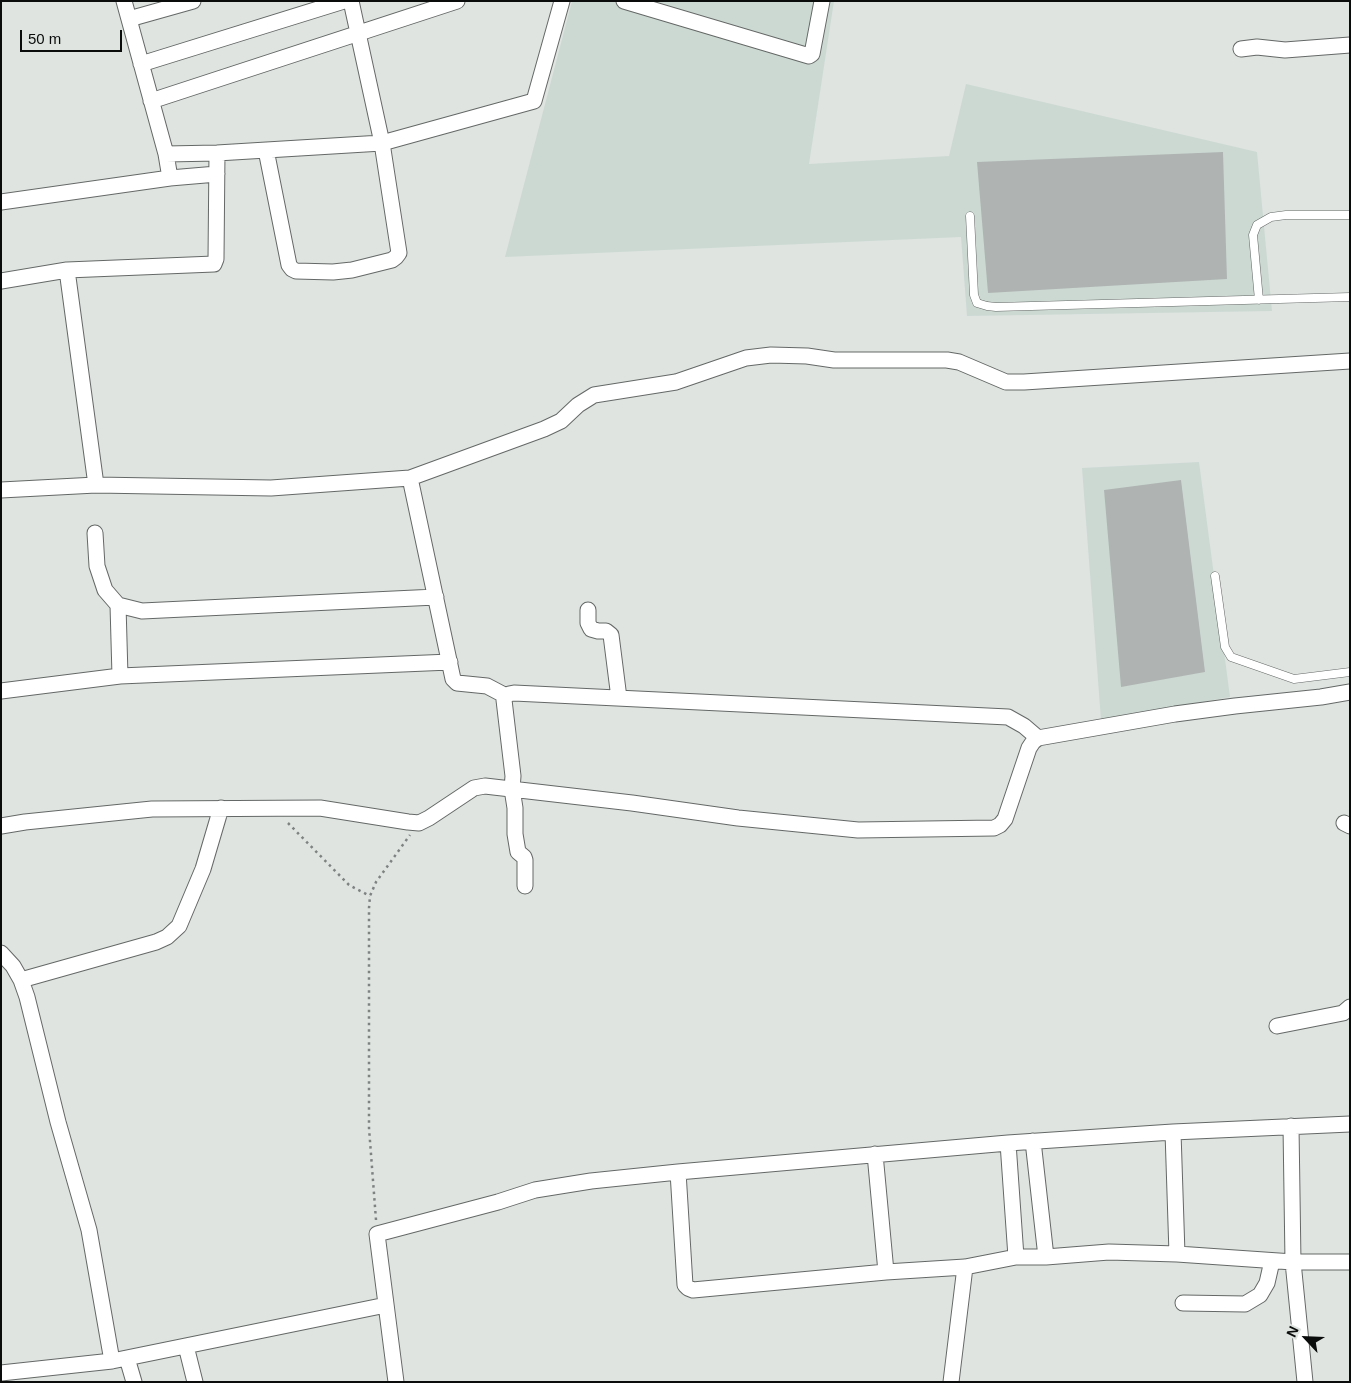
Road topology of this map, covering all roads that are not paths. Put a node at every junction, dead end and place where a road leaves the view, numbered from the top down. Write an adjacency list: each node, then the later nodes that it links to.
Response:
1 (124, 1): 9 (street)
2 (193, 1): 9 (street)
3 (344, 1): 13 (street)
4 (351, 1): 10 (street)
5 (457, 1): 10 (street)
6 (562, 1): 15 (street)
7 (624, 1): 8 (street)
8 (822, 1)
9 (129, 19): 13 (street)
10 (357, 33): 14 (street); 15 (street)
11 (1350, 46): 12 (street)
12 (1241, 49)
13 (141, 64): 14 (street)
14 (151, 101): 18 (street)
15 (382, 143): 16 (street); 16 (street)
16 (266, 150): 17 (street)
17 (217, 153): 18 (street); 19 (street)
18 (166, 154): 20 (street)
19 (217, 174): 20 (street); 24 (street)
20 (170, 178): 21 (street)
21 (1, 202)
22 (1350, 215): 27 (lane)
23 (970, 216): 27 (lane)
24 (67, 270): 25 (street); 30 (street)
25 (1, 281)
26 (1350, 297): 27 (lane)
27 (1259, 300)
28 (1350, 361): 29 (street)
29 (410, 478): 30 (street); 34 (street)
30 (96, 485): 31 (street)
31 (1, 490)
32 (95, 533): 35 (street)
33 (1215, 576): 38 (lane)
34 (436, 597): 35 (street); 37 (street)
35 (118, 605): 39 (street)
36 (588, 610): 43 (street)
37 (450, 662): 39 (street); 42 (street)
38 (1350, 672)
39 (120, 676): 40 (street)
40 (1, 691)
41 (1350, 692): 44 (street)
42 (506, 696): 43 (street); 45 (street)
43 (619, 698): 44 (street)
44 (1038, 738): 45 (street)
45 (512, 789): 46 (street); 48 (street)
46 (220, 808): 47 (street); 50 (street)
47 (1, 826)
48 (524, 886)
49 (1, 953): 50 (street)
50 (21, 980): 71 (street)
51 (1350, 1007): 52 (street)
52 (1277, 1026)
53 (1350, 1124): 54 (street)
54 (1291, 1126): 55 (street); 64 (street)
55 (1173, 1132): 56 (street); 60 (street)
56 (1033, 1141): 57 (street); 62 (street)
57 (1008, 1143): 58 (street); 61 (street)
58 (875, 1154): 59 (street); 67 (street)
59 (678, 1172): 67 (street); 69 (street)
60 (1178, 1254): 62 (street); 63 (street)
61 (1016, 1257): 62 (street); 66 (street)
62 (1046, 1257)
63 (1272, 1261): 64 (street); 68 (street)
64 (1293, 1262): 65 (street); 77 (street)
65 (1350, 1262)
66 (964, 1267): 67 (street); 76 (street)
67 (886, 1272)
68 (1183, 1303)
69 (386, 1305): 70 (street); 75 (street)
70 (186, 1346): 71 (street); 74 (street)
71 (120, 1360): 72 (street); 73 (street)
72 (1, 1373)
73 (134, 1382)
74 (195, 1382)
75 (396, 1382)
76 (951, 1382)
77 (1305, 1382)

